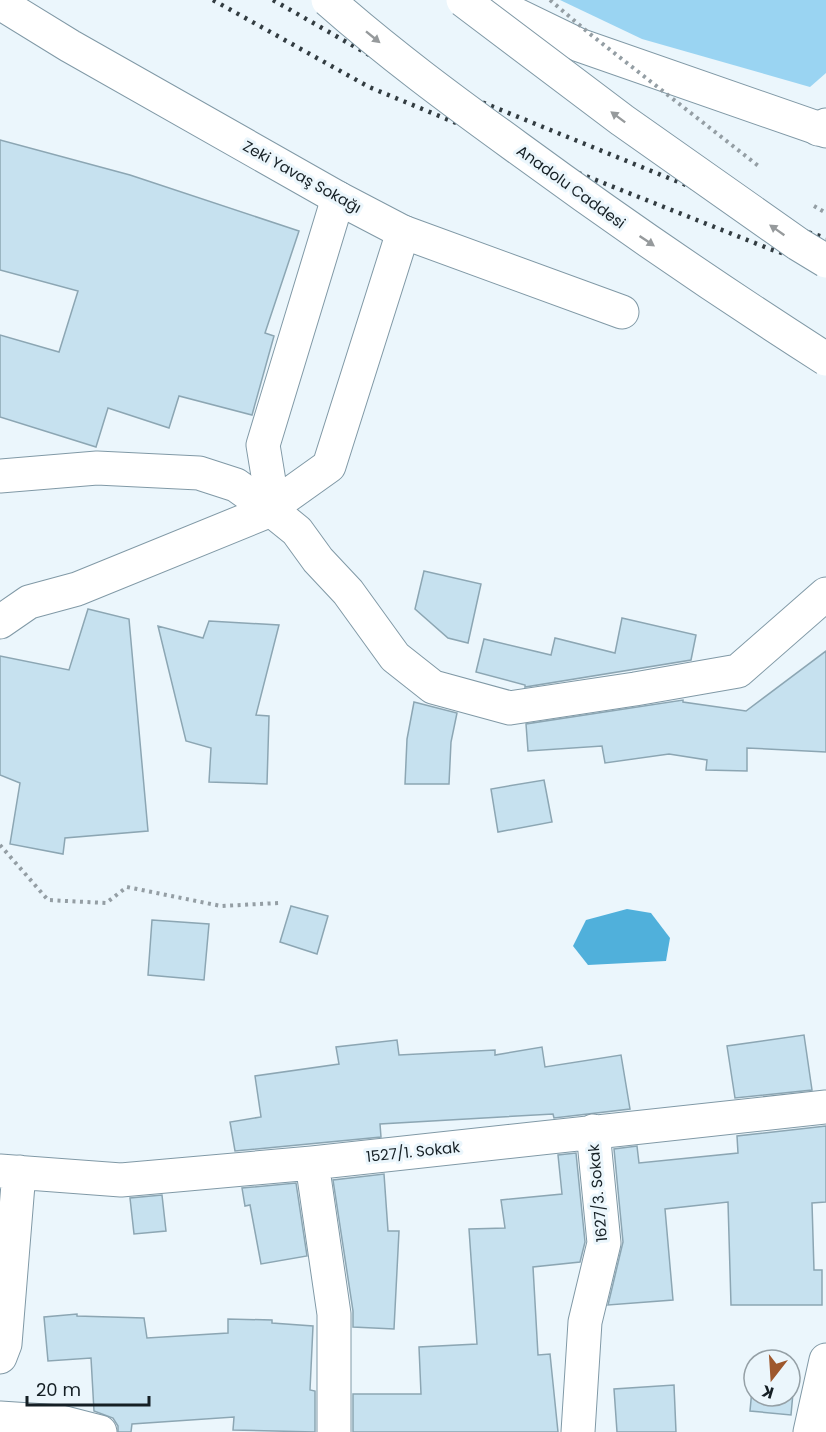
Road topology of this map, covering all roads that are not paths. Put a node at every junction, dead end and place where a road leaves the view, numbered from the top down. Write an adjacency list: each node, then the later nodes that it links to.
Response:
1 (327, 0): 10 (main road, Anadolu Caddesi, one-way to 10, bridge)
2 (463, 0): 8 (main road, one-way to 2, bridge)
3 (486, 0): 5 (main road)
4 (0, 3): 6 (main road, Zeki Yavaş Sokağı)
5 (823, 128)
6 (338, 198): 7 (main road, Zeki Yavaş Sokağı); 12 (main road)
7 (403, 232): 9 (main road, Zeki Yavaş Sokağı); 12 (main road)
8 (826, 261)
9 (622, 312)
10 (826, 359)
11 (0, 476): 12 (main road)
12 (272, 508): 13 (main road); 14 (main road)
13 (826, 594)
14 (0, 622)
15 (826, 1107): 16 (main road, 1527/1. Sokak)
16 (593, 1131): 17 (main road, 1527/1. Sokak); 25 (main road, 1627/3. Sokak)
17 (312, 1163): 18 (main road, 1527/1. Sokak); 24 (main road)
18 (10, 1172): 19 (main road)
19 (0, 1357)
20 (826, 1360): 26 (main road)
21 (0, 1418): 22 (main road)
22 (61, 1427): 23 (main road)
23 (100, 1432)
24 (334, 1432)
25 (578, 1432)
26 (810, 1432)

